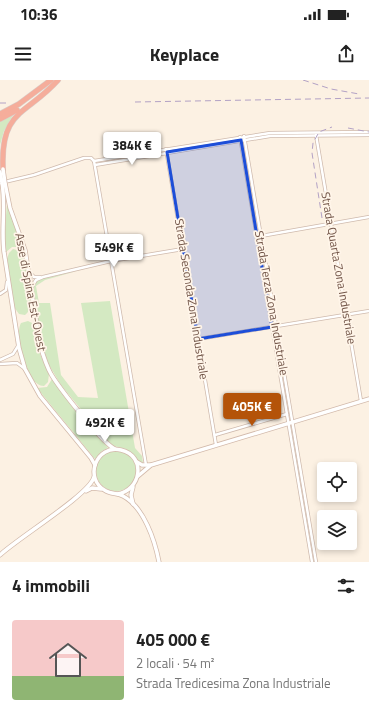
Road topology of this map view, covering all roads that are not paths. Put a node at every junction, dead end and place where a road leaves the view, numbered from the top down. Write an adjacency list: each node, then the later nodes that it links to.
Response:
1 (52, 80): 3 (highway)
2 (58, 80): 4 (highway); 16 (highway)
3 (0, 114)
4 (0, 119)
5 (369, 132): 7 (street)
6 (317, 134): 7 (street); 10 (street); 20 (street, Strada Quarta Zona Industriale)
7 (338, 134): 8 (street)
8 (369, 135)
9 (240, 138): 10 (street); 11 (street, Strada Terza Zona Industriale); 12 (street)
10 (244, 138): 11 (street, Strada Terza Zona Industriale)
11 (244, 150): 19 (street, Strada Terza Zona Industriale)
12 (167, 151): 14 (street); 15 (street); 23 (street, Strada Seconda Zona Industriale)
13 (0, 160): 16 (highway)
14 (94, 161): 15 (street); 17 (street)
15 (95, 165): 24 (street)
16 (1, 171): 17 (main road, bridge)
17 (2, 183): 25 (main road, Asse di Spina Est-Ovest); 26 (main road, Asse di Spina Est-Ovest)
18 (369, 218): 20 (street)
19 (257, 224): 21 (street, Strada Terza Zona Industriale); 22 (street, Strada Terza Zona Industriale)
20 (331, 224): 22 (street); 33 (street, Strada Quarta Zona Industriale)
21 (257, 236): 22 (street); 29 (street, Strada Terza Zona Industriale)
22 (261, 236): 28 (street, Strada Terza Zona Industriale)
23 (183, 249): 24 (street); 36 (street, Strada Seconda Zona Industriale)
24 (111, 261): 27 (street); 52 (street)
25 (6, 262): 31 (street); 37 (main road, Asse di Spina Est-Ovest)
26 (28, 270): 27 (street); 30 (main road, Asse di Spina Est-Ovest)
27 (43, 277): 30 (street)
28 (269, 285): 29 (street); 34 (street, Strada Terza Zona Industriale)
29 (265, 286): 35 (street, Strada Terza Zona Industriale)
30 (31, 288): 49 (main road, Asse di Spina Est-Ovest)
31 (0, 294)
32 (369, 311): 33 (street)
33 (347, 314): 34 (street); 44 (street, Strada Quarta Zona Industriale)
34 (276, 326): 35 (street); 41 (street, Strada Terza Zona Industriale)
35 (272, 327): 36 (street); 42 (street, Strada Terza Zona Industriale)
36 (198, 339): 47 (street, Strada Seconda Zona Industriale)
37 (18, 340): 38 (street); 40 (main road, Asse di Spina Est-Ovest)
38 (0, 360)
39 (0, 364): 40 (street)
40 (25, 369): 51 (main road, Asse di Spina Est-Ovest)
41 (287, 389): 42 (street); 46 (street, Strada Terza Zona Industriale)
42 (283, 390): 45 (street, Strada Terza Zona Industriale)
43 (369, 399): 44 (main road)
44 (361, 401): 46 (main road)
45 (287, 414): 46 (street, Strada Terza Zona Industriale); 47 (street)
46 (290, 423): 48 (main road); 61 (street, Strada Terza Zona Industriale)
47 (214, 435): 48 (street, Strada Seconda Zona Industriale)
48 (216, 446): 53 (main road)
49 (116, 449): 50 (main road); 51 (main road)
50 (136, 461): 52 (main road); 54 (main road)
51 (94, 465): 55 (main road)
52 (146, 465): 53 (main road)
53 (151, 465): 54 (main road)
54 (138, 476): 56 (main road)
55 (94, 477): 57 (main road); 58 (main road)
56 (134, 486): 59 (main road); 60 (main road)
57 (102, 489): 58 (main road); 59 (main road)
58 (82, 493): 62 (main road)
59 (117, 494): 60 (main road)
60 (134, 507): 63 (main road)
61 (305, 510): 64 (street, Strada Terza Zona Industriale); 65 (street, Strada Terza Zona Industriale)
62 (0, 555)
63 (159, 562)
64 (312, 562)
65 (316, 562)

